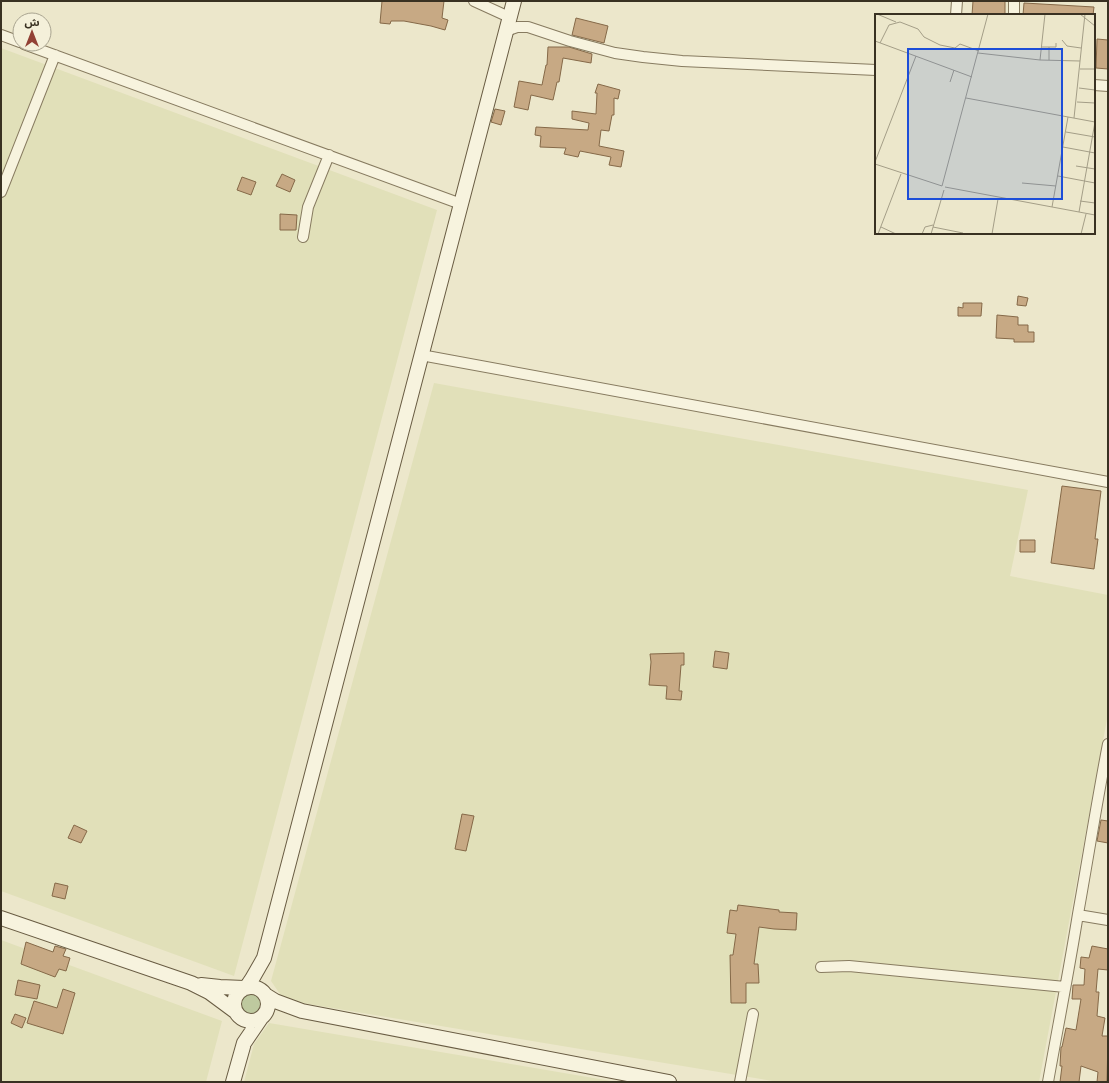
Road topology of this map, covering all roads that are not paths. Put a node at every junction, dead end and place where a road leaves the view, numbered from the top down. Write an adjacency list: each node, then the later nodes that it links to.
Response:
1 (474, 1): 7 (street)
2 (514, 1): 7 (main road)
3 (957, 1): 5 (street)
4 (1014, 1): 6 (street)
5 (956, 14)
6 (1014, 14)
7 (509, 17): 8 (main road)
8 (506, 31): 13 (street); 18 (main road)
9 (1, 35): 10 (street)
10 (12, 39)
11 (47, 52): 12 (street)
12 (55, 55): 16 (street); 17 (street)
13 (875, 70)
14 (1095, 85): 15 (street)
15 (1108, 86)
16 (329, 155): 18 (street); 19 (street)
17 (1, 192)
18 (461, 204): 20 (main road)
19 (303, 237)
20 (421, 355): 21 (street); 26 (main road)
21 (1108, 482)
22 (1108, 744): 23 (street)
23 (1078, 915): 25 (street); 29 (street)
24 (1, 918): 28 (main road)
25 (1108, 920)
26 (264, 958): 30 (main road); 31 (main road)
27 (821, 967): 29 (street)
28 (191, 983): 30 (main road); 33 (main road)
29 (1065, 987): 41 (street)
30 (245, 988): 31 (main road); 33 (main road)
31 (266, 995): 32 (main road); 35 (main road)
32 (302, 1011): 35 (main road); 37 (main road)
33 (237, 1013): 35 (main road); 36 (main road)
34 (753, 1014): 40 (street)
35 (262, 1017): 36 (main road)
36 (241, 1051): 38 (main road)
37 (651, 1080): 39 (main road)
38 (233, 1082)
39 (670, 1082)
40 (740, 1082)
41 (1048, 1082)

